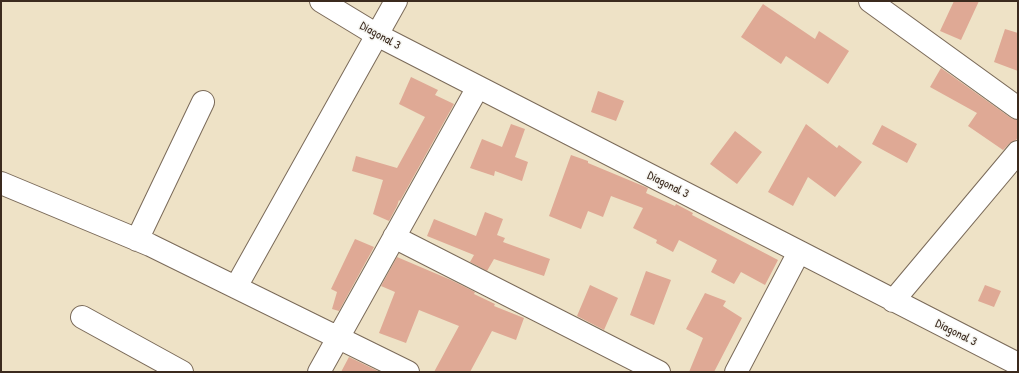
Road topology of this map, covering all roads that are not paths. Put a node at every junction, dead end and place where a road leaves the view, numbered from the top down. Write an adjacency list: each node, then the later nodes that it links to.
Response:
1 (321, 1): 4 (street, Diagonal 3)
2 (396, 1): 4 (street)
3 (870, 1): 7 (street)
4 (377, 35): 5 (street, Diagonal 3); 13 (street)
5 (478, 87): 10 (street); 12 (street, Diagonal 3)
6 (203, 102): 11 (street)
7 (1018, 108)
8 (1018, 152): 14 (street)
9 (1, 183): 11 (street)
10 (394, 237): 16 (street); 21 (street)
11 (137, 240): 13 (street)
12 (800, 252): 14 (street, Diagonal 3); 22 (street)
13 (236, 287): 16 (street)
14 (893, 300): 17 (street, Diagonal 3)
15 (82, 317): 18 (street)
16 (338, 337): 19 (street); 20 (street)
17 (1018, 364)
18 (182, 372)
19 (320, 372)
20 (408, 372)
21 (658, 372)
22 (736, 372)

